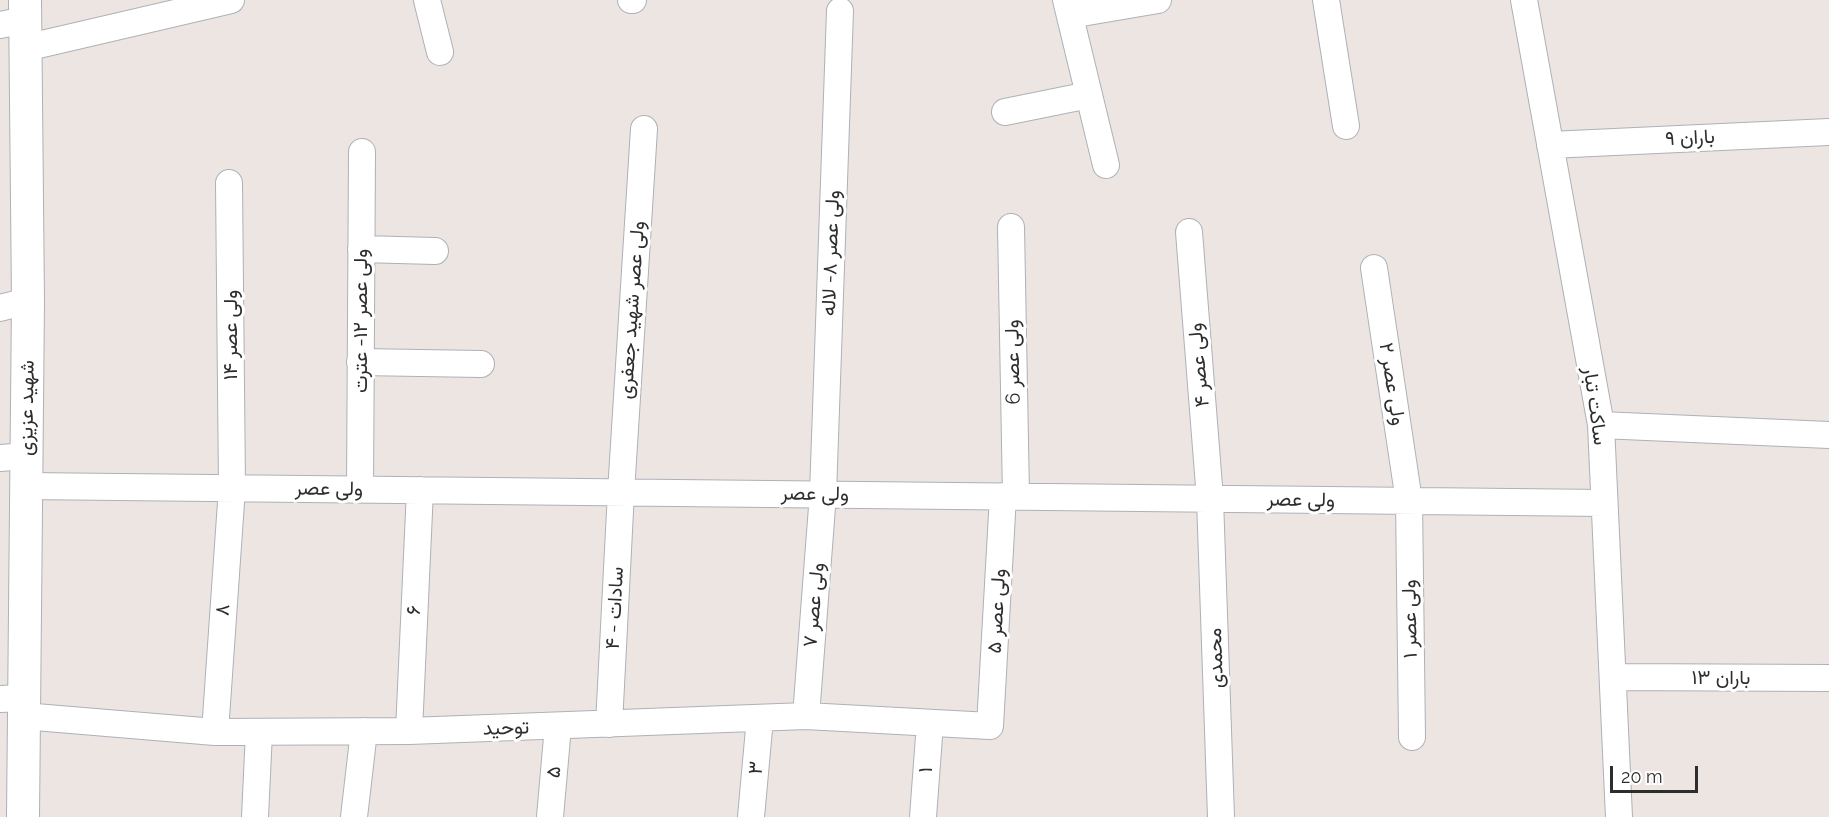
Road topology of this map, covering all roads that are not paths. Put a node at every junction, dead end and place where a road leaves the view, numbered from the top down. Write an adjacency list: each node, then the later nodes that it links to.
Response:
1 (231, 0): 8 (street)
2 (427, 0): 9 (street)
3 (1158, 0): 6 (street)
4 (1326, 0): 12 (street)
5 (1524, 0): 15 (street, ساکت تبار)
6 (1068, 7): 10 (street)
7 (840, 11): 34 (street, ولی عصر ۸- لاله)
8 (19, 23): 24 (street, شهید عزیزی)
9 (440, 52)
10 (1089, 95): 11 (street); 17 (street)
11 (1005, 112)
12 (1346, 126)
13 (644, 129): 33 (street, ولی عصر شهید جعفری)
14 (1829, 132): 15 (street, باران ۹)
15 (1550, 145): 27 (street, ساکت تبار)
16 (362, 152): 21 (street, ولی عصر ۱۲- عترت)
17 (1106, 165)
18 (230, 183): 30 (street, ولی عصر ۱۴)
19 (1011, 227): 35 (street, ولی عصر 6)
20 (1189, 232): 36 (street, ولی عصر ۴)
21 (361, 249): 22 (street); 25 (street, ولی عصر ۱۲- عترت)
22 (435, 251)
23 (1374, 268): 37 (street, ولی عصر ۲)
24 (14, 304): 29 (street, شهید عزیزی)
25 (360, 362): 26 (street); 31 (street, ولی عصر ۱۲- عترت)
26 (481, 364)
27 (1601, 424): 28 (street); 38 (street, ساکت تبار)
28 (1829, 435)
29 (17, 466): 30 (street, ولی عصر); 41 (street, شهید عزیزی)
30 (232, 488): 31 (street, ولی عصر); 50 (street, ۸)
31 (360, 489): 32 (street, ولی عصر)
32 (420, 490): 33 (street, ولی عصر); 48 (street, ۶)
33 (621, 492): 34 (street, ولی عصر); 45 (street, ۴ - سادات)
34 (823, 494): 35 (street, ولی عصر); 42 (street, ولی عصر ۷)
35 (1010, 496): 36 (street, ولی عصر); 47 (street, ولی عصر ۵)
36 (1210, 499): 37 (street, ولی عصر); 59 (street, محمدی)
37 (1409, 501): 38 (street, ولی عصر); 52 (street, ولی عصر ۱)
38 (1604, 503): 39 (street, ساکت تبار)
39 (1612, 677): 40 (street, باران ۱۳); 60 (street, ساکت تبار)
40 (1829, 678)
41 (15, 704): 50 (street, توحید); 53 (street, شهید عزیزی)
42 (806, 717): 43 (street, توحید); 44 (street, توحید)
43 (760, 718): 45 (street, توحید); 57 (street, ۳)
44 (930, 723): 47 (street, توحید); 58 (street, ۱)
45 (609, 724): 46 (street, توحید)
46 (558, 726): 48 (street, توحید); 56 (street, ۵)
47 (990, 726)
48 (409, 730): 49 (street, توحید)
49 (364, 731): 51 (street, توحید); 55 (street)
50 (215, 732): 51 (street, توحید)
51 (259, 732): 54 (street)
52 (1412, 737)
53 (23, 817)
54 (255, 817)
55 (354, 817)
56 (550, 817)
57 (751, 817)
58 (922, 817)
59 (1221, 817)
60 (1619, 817)

